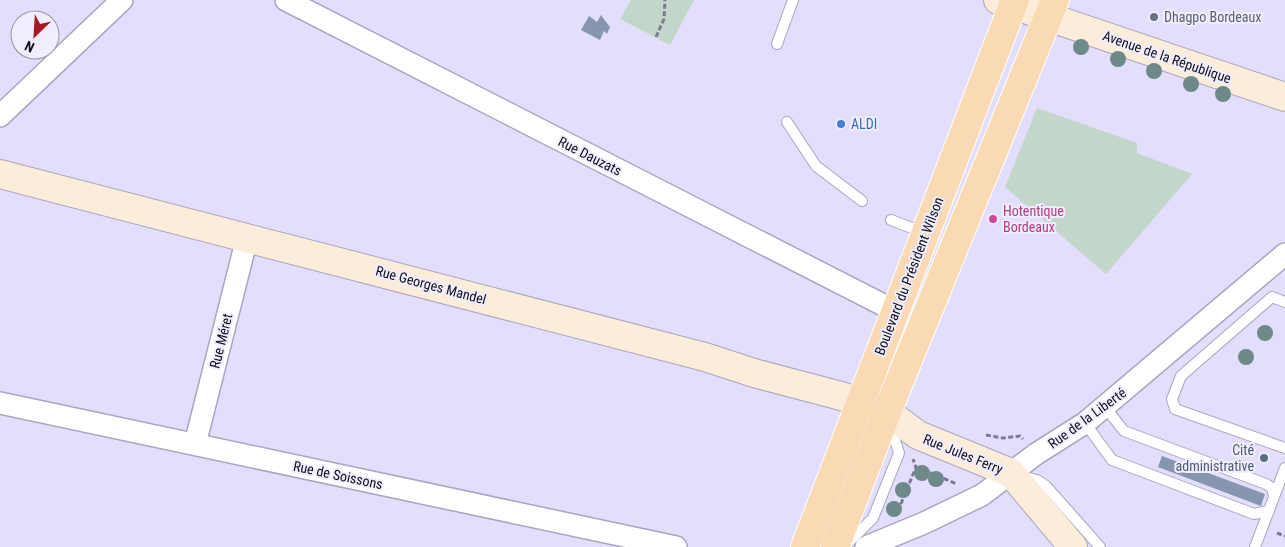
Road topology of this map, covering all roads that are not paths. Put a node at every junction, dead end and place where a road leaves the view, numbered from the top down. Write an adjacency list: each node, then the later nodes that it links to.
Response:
1 (122, 0): 8 (street)
2 (286, 0): 17 (street, Rue Dauzats)
3 (792, 0): 6 (lane)
4 (1009, 2): 5 (street, Boulevard du Président Wilson); 13 (main road, Boulevard du Président Wilson)
5 (1052, 9): 7 (street, Avenue de la République); 21 (main road)
6 (777, 44)
7 (1285, 97)
8 (0, 116)
9 (787, 122): 11 (lane)
10 (0, 174): 14 (street, Rue Georges Mandel)
11 (862, 201)
12 (891, 220): 13 (lane)
13 (926, 233): 17 (main road, Boulevard du Président Wilson)
14 (247, 238): 18 (street, Rue Georges Mandel); 23 (street, Rue Méret)
15 (1285, 254): 20 (street, Rue de la Liberté)
16 (1285, 302): 24 (lane)
17 (895, 312): 18 (main road, Boulevard du Président Wilson)
18 (860, 402): 21 (street, Rue Georges Mandel); 30 (main road, Boulevard du Président Wilson)
19 (0, 403): 23 (street, Rue de Soissons)
20 (1105, 408): 22 (street, Rue de la Liberté); 27 (lane)
21 (887, 412): 26 (street, Rue Jules Ferry); 31 (main road); 32 (lane)
22 (1085, 423): 26 (street, Rue de la Liberté); 28 (lane)
23 (195, 444): 29 (street, Rue de Soissons)
24 (1285, 448)
25 (1285, 468): 27 (lane)
26 (1011, 473): 33 (street, Rue de la Liberté); 34 (street, Rue Jules Ferry); 35 (lane)
27 (1274, 496): 28 (lane)
28 (1269, 511): 36 (lane)
29 (676, 547)
30 (805, 547)
31 (835, 547)
32 (844, 547)
33 (866, 547)
34 (1073, 547)
35 (1100, 547)
36 (1255, 547)

